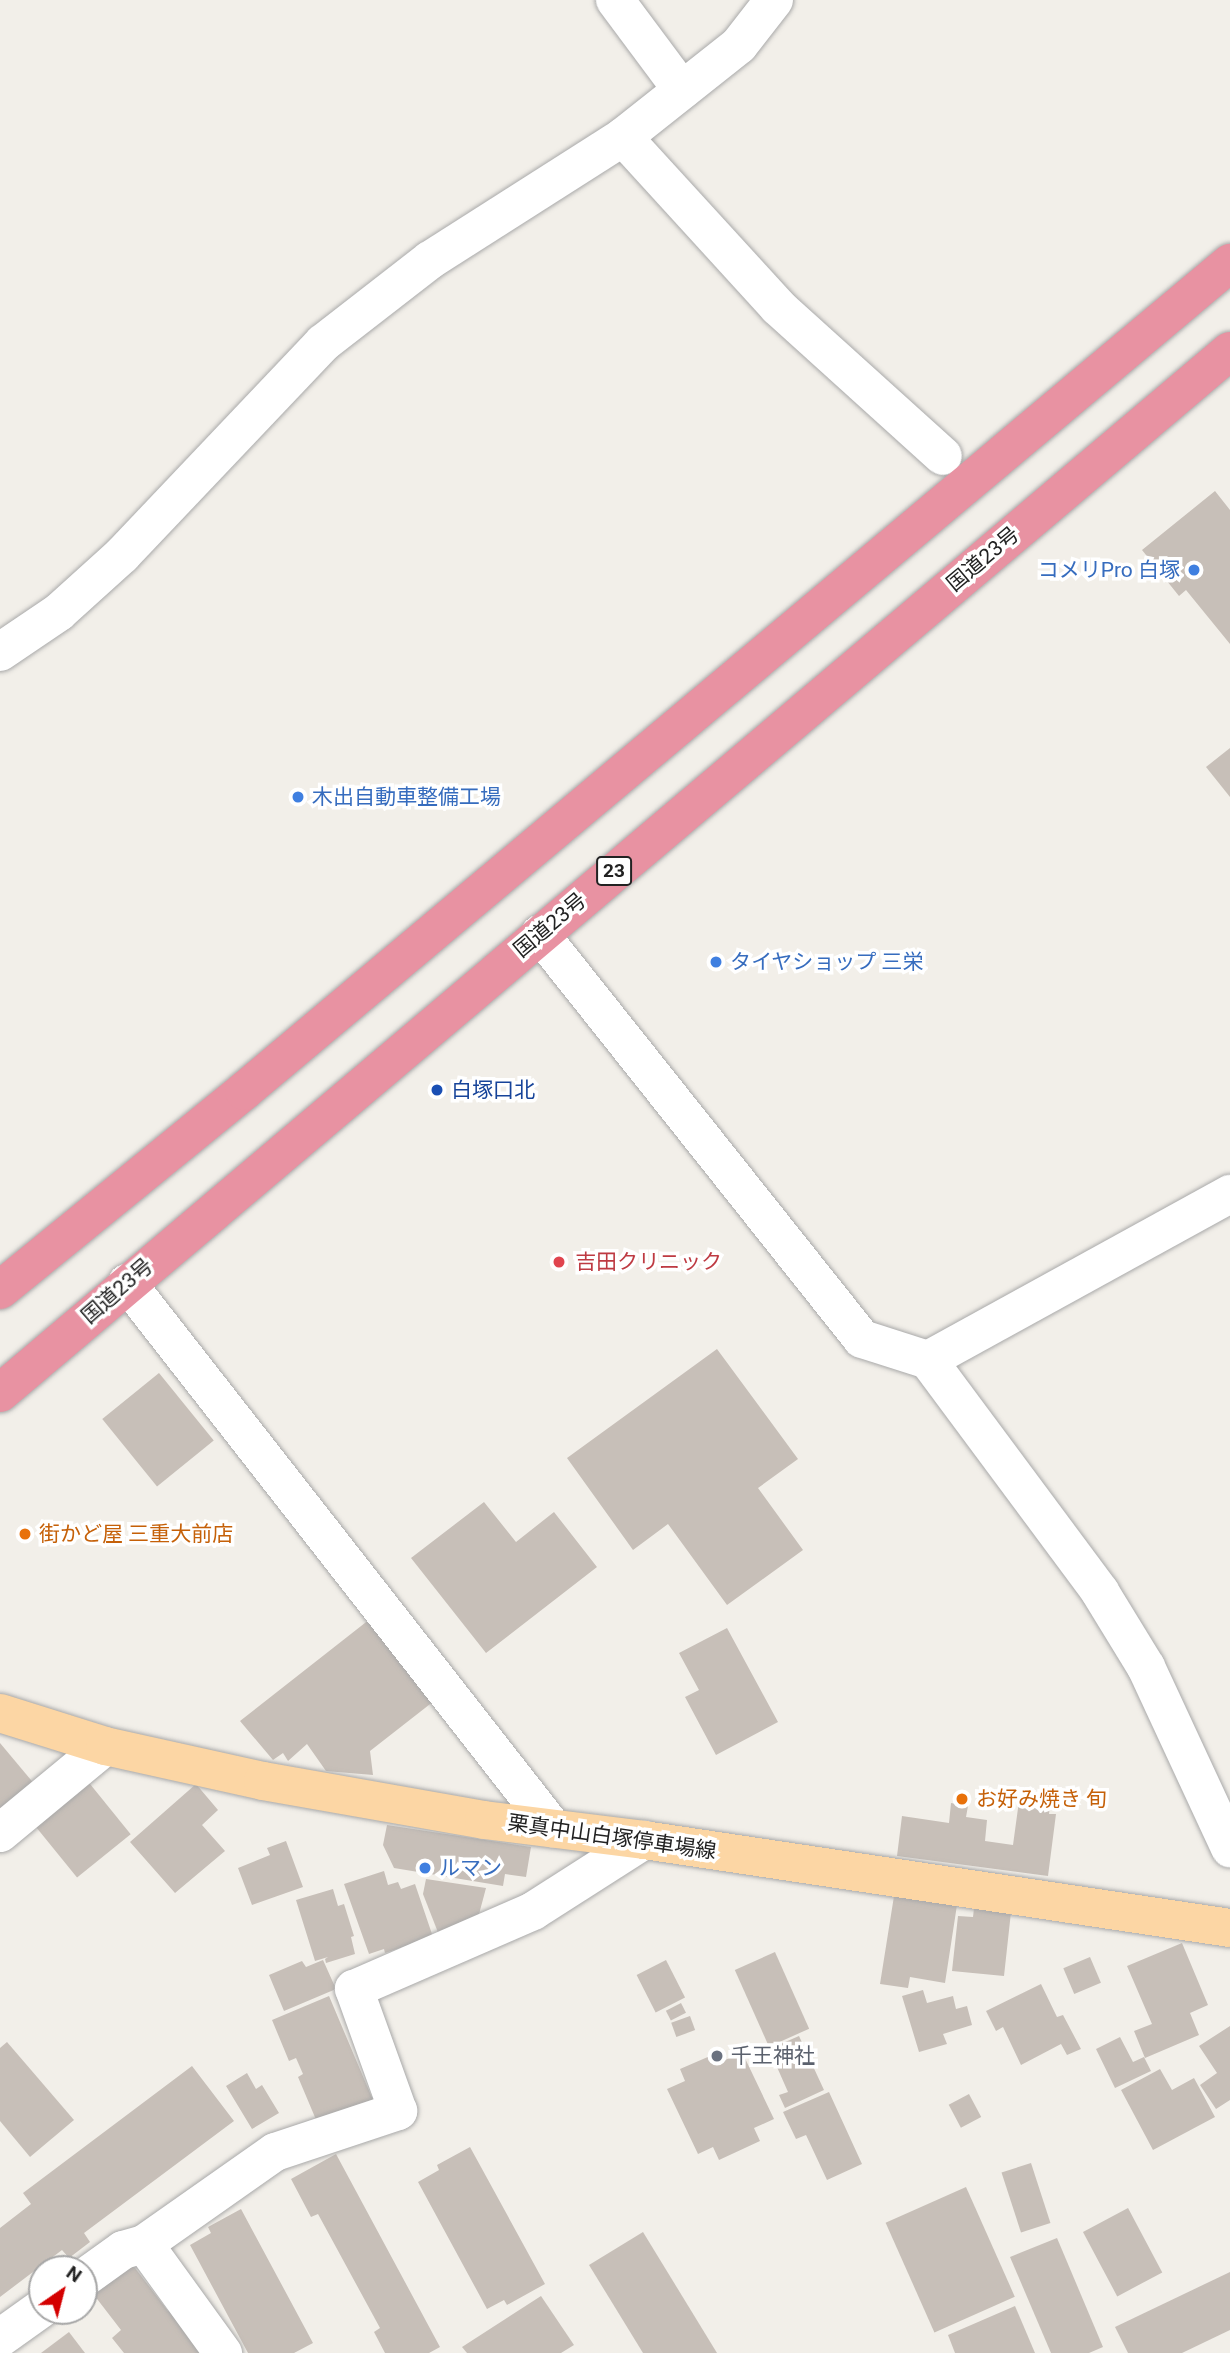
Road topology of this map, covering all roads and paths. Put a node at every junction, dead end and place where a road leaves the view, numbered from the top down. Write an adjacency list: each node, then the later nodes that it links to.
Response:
1 (615, 0): 3 (street)
2 (774, 0): 3 (street)
3 (682, 90): 4 (street)
4 (623, 137): 7 (street); 8 (street)
5 (1230, 262): 12 (highway)
6 (1230, 351): 9 (highway, 国道23号 / 23)
7 (943, 456)
8 (0, 652)
9 (540, 934): 11 (highway, 国道23号 / 23); 13 (street)
10 (1230, 1194): 13 (street)
11 (127, 1283): 14 (highway, 国道23号 / 23); 17 (street)
12 (0, 1290)
13 (928, 1360): 20 (street)
14 (0, 1393)
15 (0, 1713): 16 (main road, 栗真中山白塚停車場線)
16 (105, 1746): 17 (main road, 栗真中山白塚停車場線); 18 (street)
17 (553, 1828): 19 (main road, 栗真中山白塚停車場線)
18 (0, 1833)
19 (644, 1840): 21 (main road, 栗真中山白塚停車場線); 22 (street)
20 (1230, 1848)
21 (1230, 1928)
22 (144, 2244): 23 (street); 26 (street)
23 (98, 2268)
24 (28, 2318): 25 (street)
25 (0, 2337)
26 (223, 2353)

